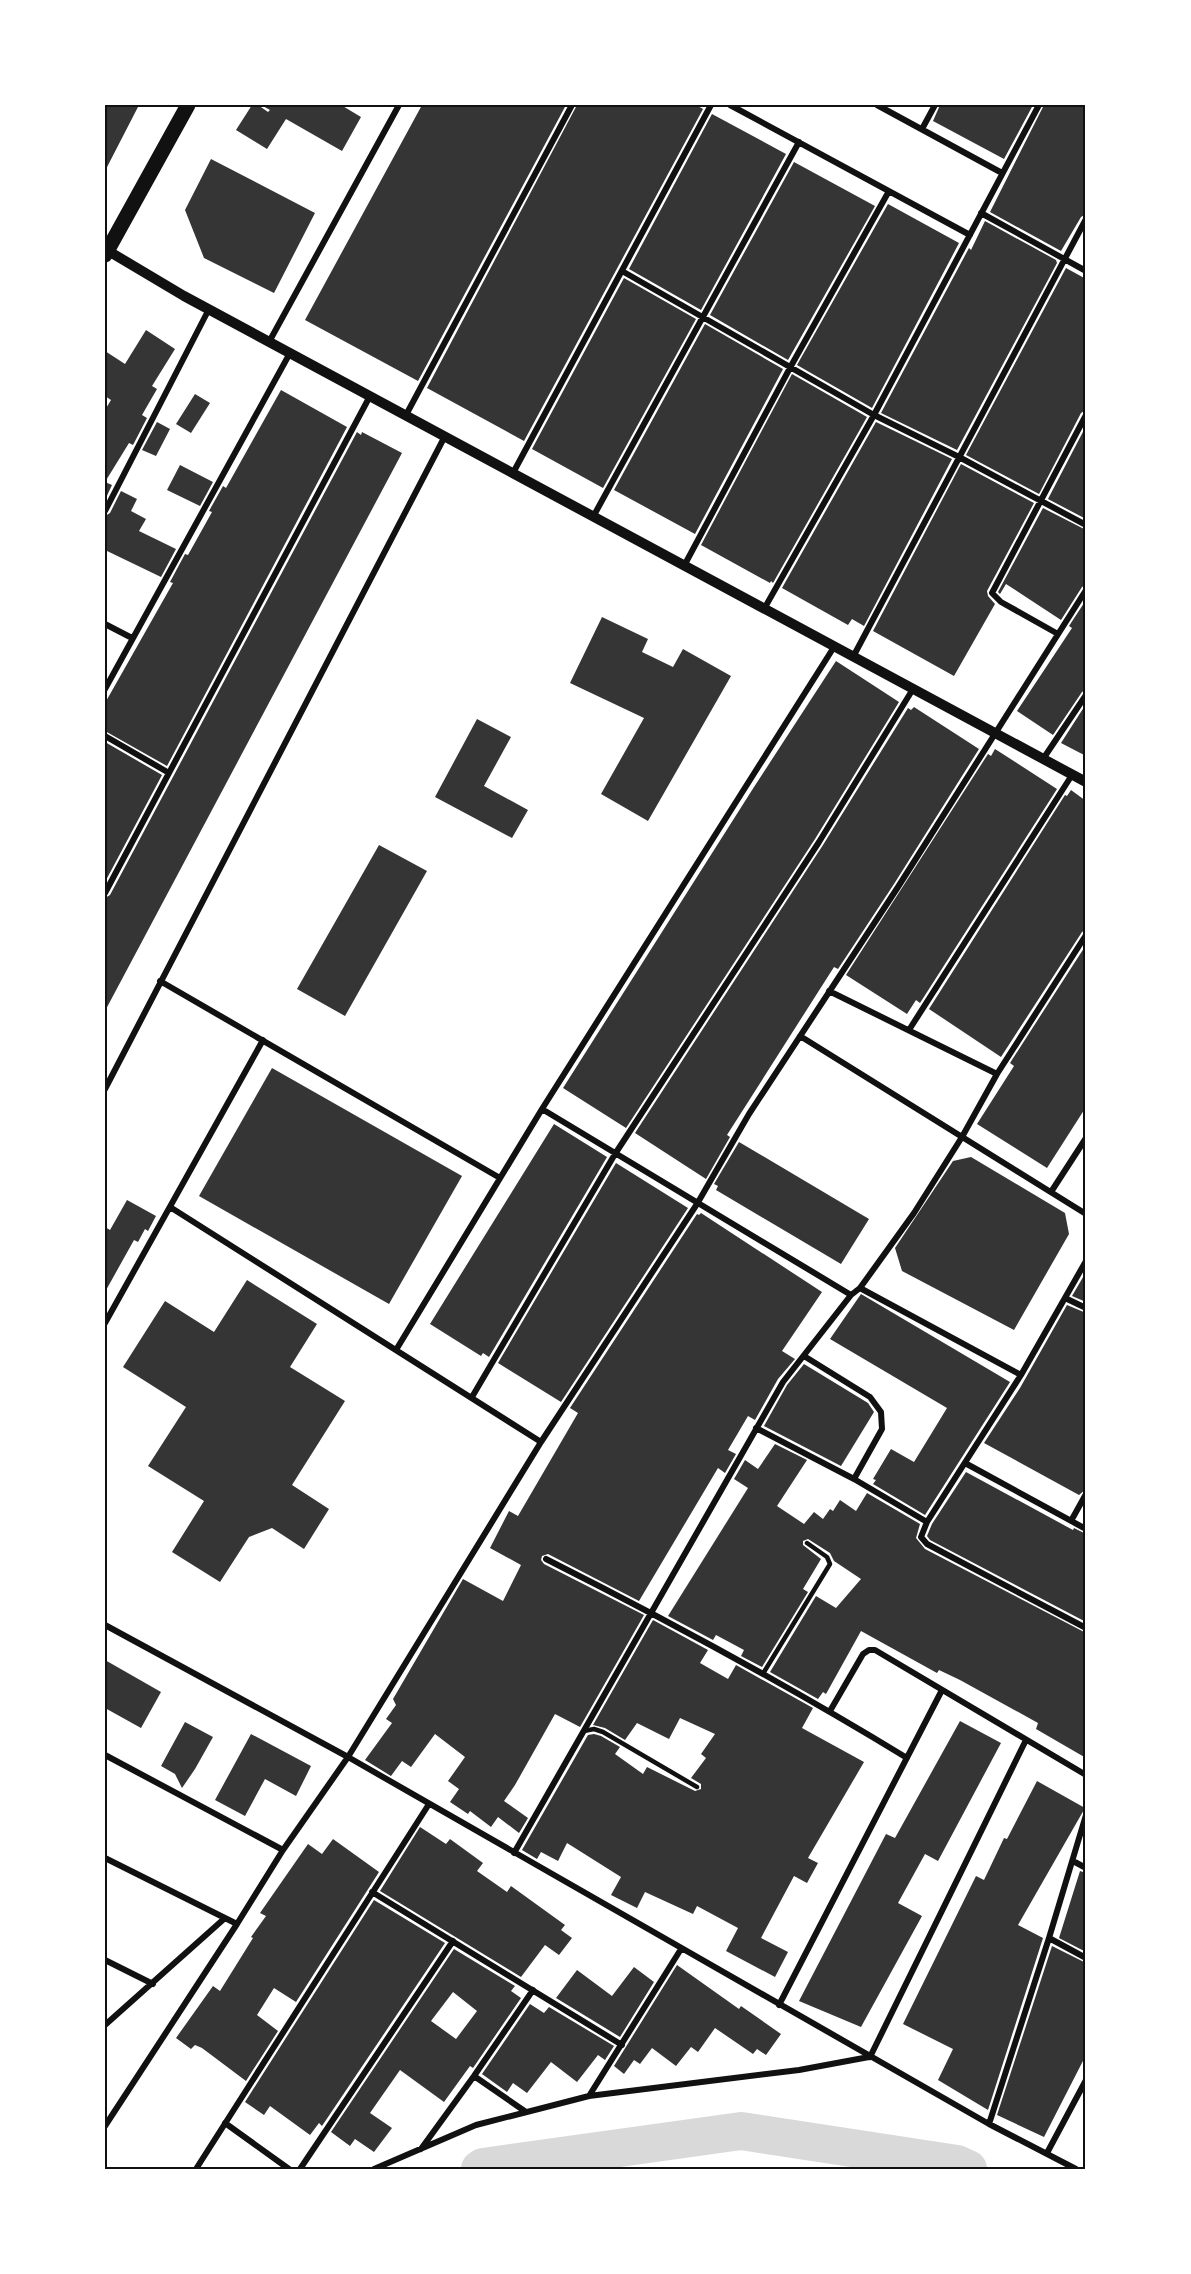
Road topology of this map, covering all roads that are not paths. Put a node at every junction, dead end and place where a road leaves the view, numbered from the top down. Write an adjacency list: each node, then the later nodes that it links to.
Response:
1 (188, 105): 16 (main road)
2 (399, 105): 22 (street)
3 (572, 105): 26 (street)
4 (711, 105): 18 (street)
5 (730, 105): 10 (street)
6 (877, 105): 9 (street)
7 (935, 105): 9 (street)
8 (1039, 105): 11 (street)
9 (922, 129): 11 (street)
10 (799, 142): 12 (street); 21 (street)
11 (1002, 173): 13 (street)
12 (889, 191): 15 (street); 24 (street)
13 (981, 213): 15 (street); 17 (street)
14 (1086, 219): 17 (street)
15 (970, 235): 28 (street)
16 (106, 252): 20 (street)
17 (1064, 258): 19 (street); 30 (street)
18 (622, 271): 21 (street); 31 (street)
19 (1086, 271)
20 (204, 307): 22 (street); 33 (street)
21 (702, 318): 24 (street); 34 (street)
22 (269, 342): 23 (street)
23 (290, 353): 25 (street); 41 (street)
24 (791, 366): 28 (street); 36 (street)
25 (370, 396): 26 (street); 50 (street)
26 (406, 415): 29 (street)
27 (1086, 415): 32 (street)
28 (874, 416): 30 (street); 38 (street)
29 (445, 436): 31 (street); 55 (street)
30 (959, 457): 32 (street); 43 (street)
31 (513, 473): 34 (street)
32 (1041, 500): 35 (street); 40 (street)
33 (105, 511)
34 (593, 517): 36 (street)
35 (1086, 525)
36 (684, 566): 38 (street)
37 (1086, 590): 40 (street)
38 (764, 609): 42 (street)
39 (105, 624): 41 (street)
40 (1058, 634): 47 (street)
41 (132, 638): 45 (street)
42 (834, 647): 43 (street); 62 (street)
43 (853, 657): 44 (street)
44 (913, 689): 47 (street); 65 (street)
45 (105, 690)
46 (1086, 695): 49 (street)
47 (994, 733): 49 (street); 56 (street)
48 (105, 736): 50 (street)
49 (1043, 759): 51 (street)
50 (169, 773): 53 (street)
51 (1072, 775): 52 (street); 57 (street)
52 (1086, 782)
53 (105, 892)
54 (1086, 935): 60 (street)
55 (160, 981): 59 (street); 61 (street)
56 (829, 991): 57 (street); 58 (street)
57 (909, 1030): 60 (street)
58 (800, 1036): 63 (street); 68 (street)
59 (263, 1040): 66 (street); 69 (street)
60 (997, 1074): 63 (street)
61 (105, 1089)
62 (542, 1109): 65 (street); 66 (street)
63 (963, 1137): 67 (street); 72 (street)
64 (1086, 1138): 67 (street)
65 (615, 1154): 68 (street); 80 (street)
66 (500, 1178): 77 (street)
67 (1051, 1192): 70 (street)
68 (697, 1204): 73 (street); 82 (street)
69 (170, 1207): 76 (street); 77 (street)
70 (1086, 1214)
71 (1086, 1261): 74 (street)
72 (860, 1288): 73 (street); 79 (street)
73 (850, 1295): 78 (street)
74 (1065, 1298): 75 (street); 79 (street)
75 (1086, 1308)
76 (105, 1323)
77 (396, 1350): 80 (street)
78 (804, 1356): 81 (street); 84 (street)
79 (1020, 1375): 83 (street)
80 (472, 1397): 82 (street)
81 (756, 1428): 84 (street); 91 (street)
82 (541, 1442): 100 (street)
83 (965, 1463): 86 (street); 87 (street)
84 (854, 1479): 87 (street)
85 (1086, 1494): 86 (street)
86 (1071, 1521): 88 (street)
87 (927, 1522): 93 (street)
88 (1086, 1529)
89 (807, 1543): 94 (lane)
90 (546, 1559): 91 (street)
91 (652, 1612): 94 (street); 97 (street)
92 (105, 1625): 100 (street)
93 (1086, 1628)
94 (764, 1672): 96 (street)
95 (942, 1690): 96 (street); 98 (street); 101 (street)
96 (830, 1710): 101 (street)
97 (584, 1731): 103 (lane); 107 (street)
98 (1026, 1740): 102 (street); 124 (street)
99 (105, 1755): 106 (street)
100 (348, 1757): 104 (street); 106 (street)
101 (907, 1758): 121 (street)
102 (1086, 1775)
103 (697, 1787)
104 (429, 1804): 107 (street); 111 (street)
105 (1086, 1815): 109 (street)
106 (283, 1850): 113 (street)
107 (514, 1853): 116 (street)
108 (105, 1858): 112 (street)
109 (1072, 1861): 110 (street); 114 (street)
110 (1086, 1868)
111 (372, 1892): 115 (street); 129 (street)
112 (225, 1918): 113 (street); 119 (street)
113 (237, 1924): 131 (street)
114 (1049, 1938): 117 (street); 130 (street)
115 (453, 1941): 120 (street); 136 (street)
116 (681, 1949): 121 (street); 123 (street)
117 (1086, 1958)
118 (105, 1960): 119 (street)
119 (153, 1984): 122 (street)
120 (533, 1990): 123 (street); 125 (street)
121 (779, 2005): 124 (street)
122 (105, 2025)
123 (622, 2045): 127 (street)
124 (870, 2057): 127 (street); 130 (street)
125 (474, 2076): 128 (street); 132 (street)
126 (1086, 2080): 133 (street)
127 (589, 2096): 128 (street)
128 (526, 2112): 132 (street)
129 (225, 2123): 134 (street); 135 (street)
130 (988, 2124): 133 (street)
131 (105, 2126)
132 (420, 2149): 137 (street)
133 (1047, 2153): 138 (street)
134 (196, 2169)
135 (289, 2169)
136 (300, 2169)
137 (374, 2169)
138 (1076, 2169)

